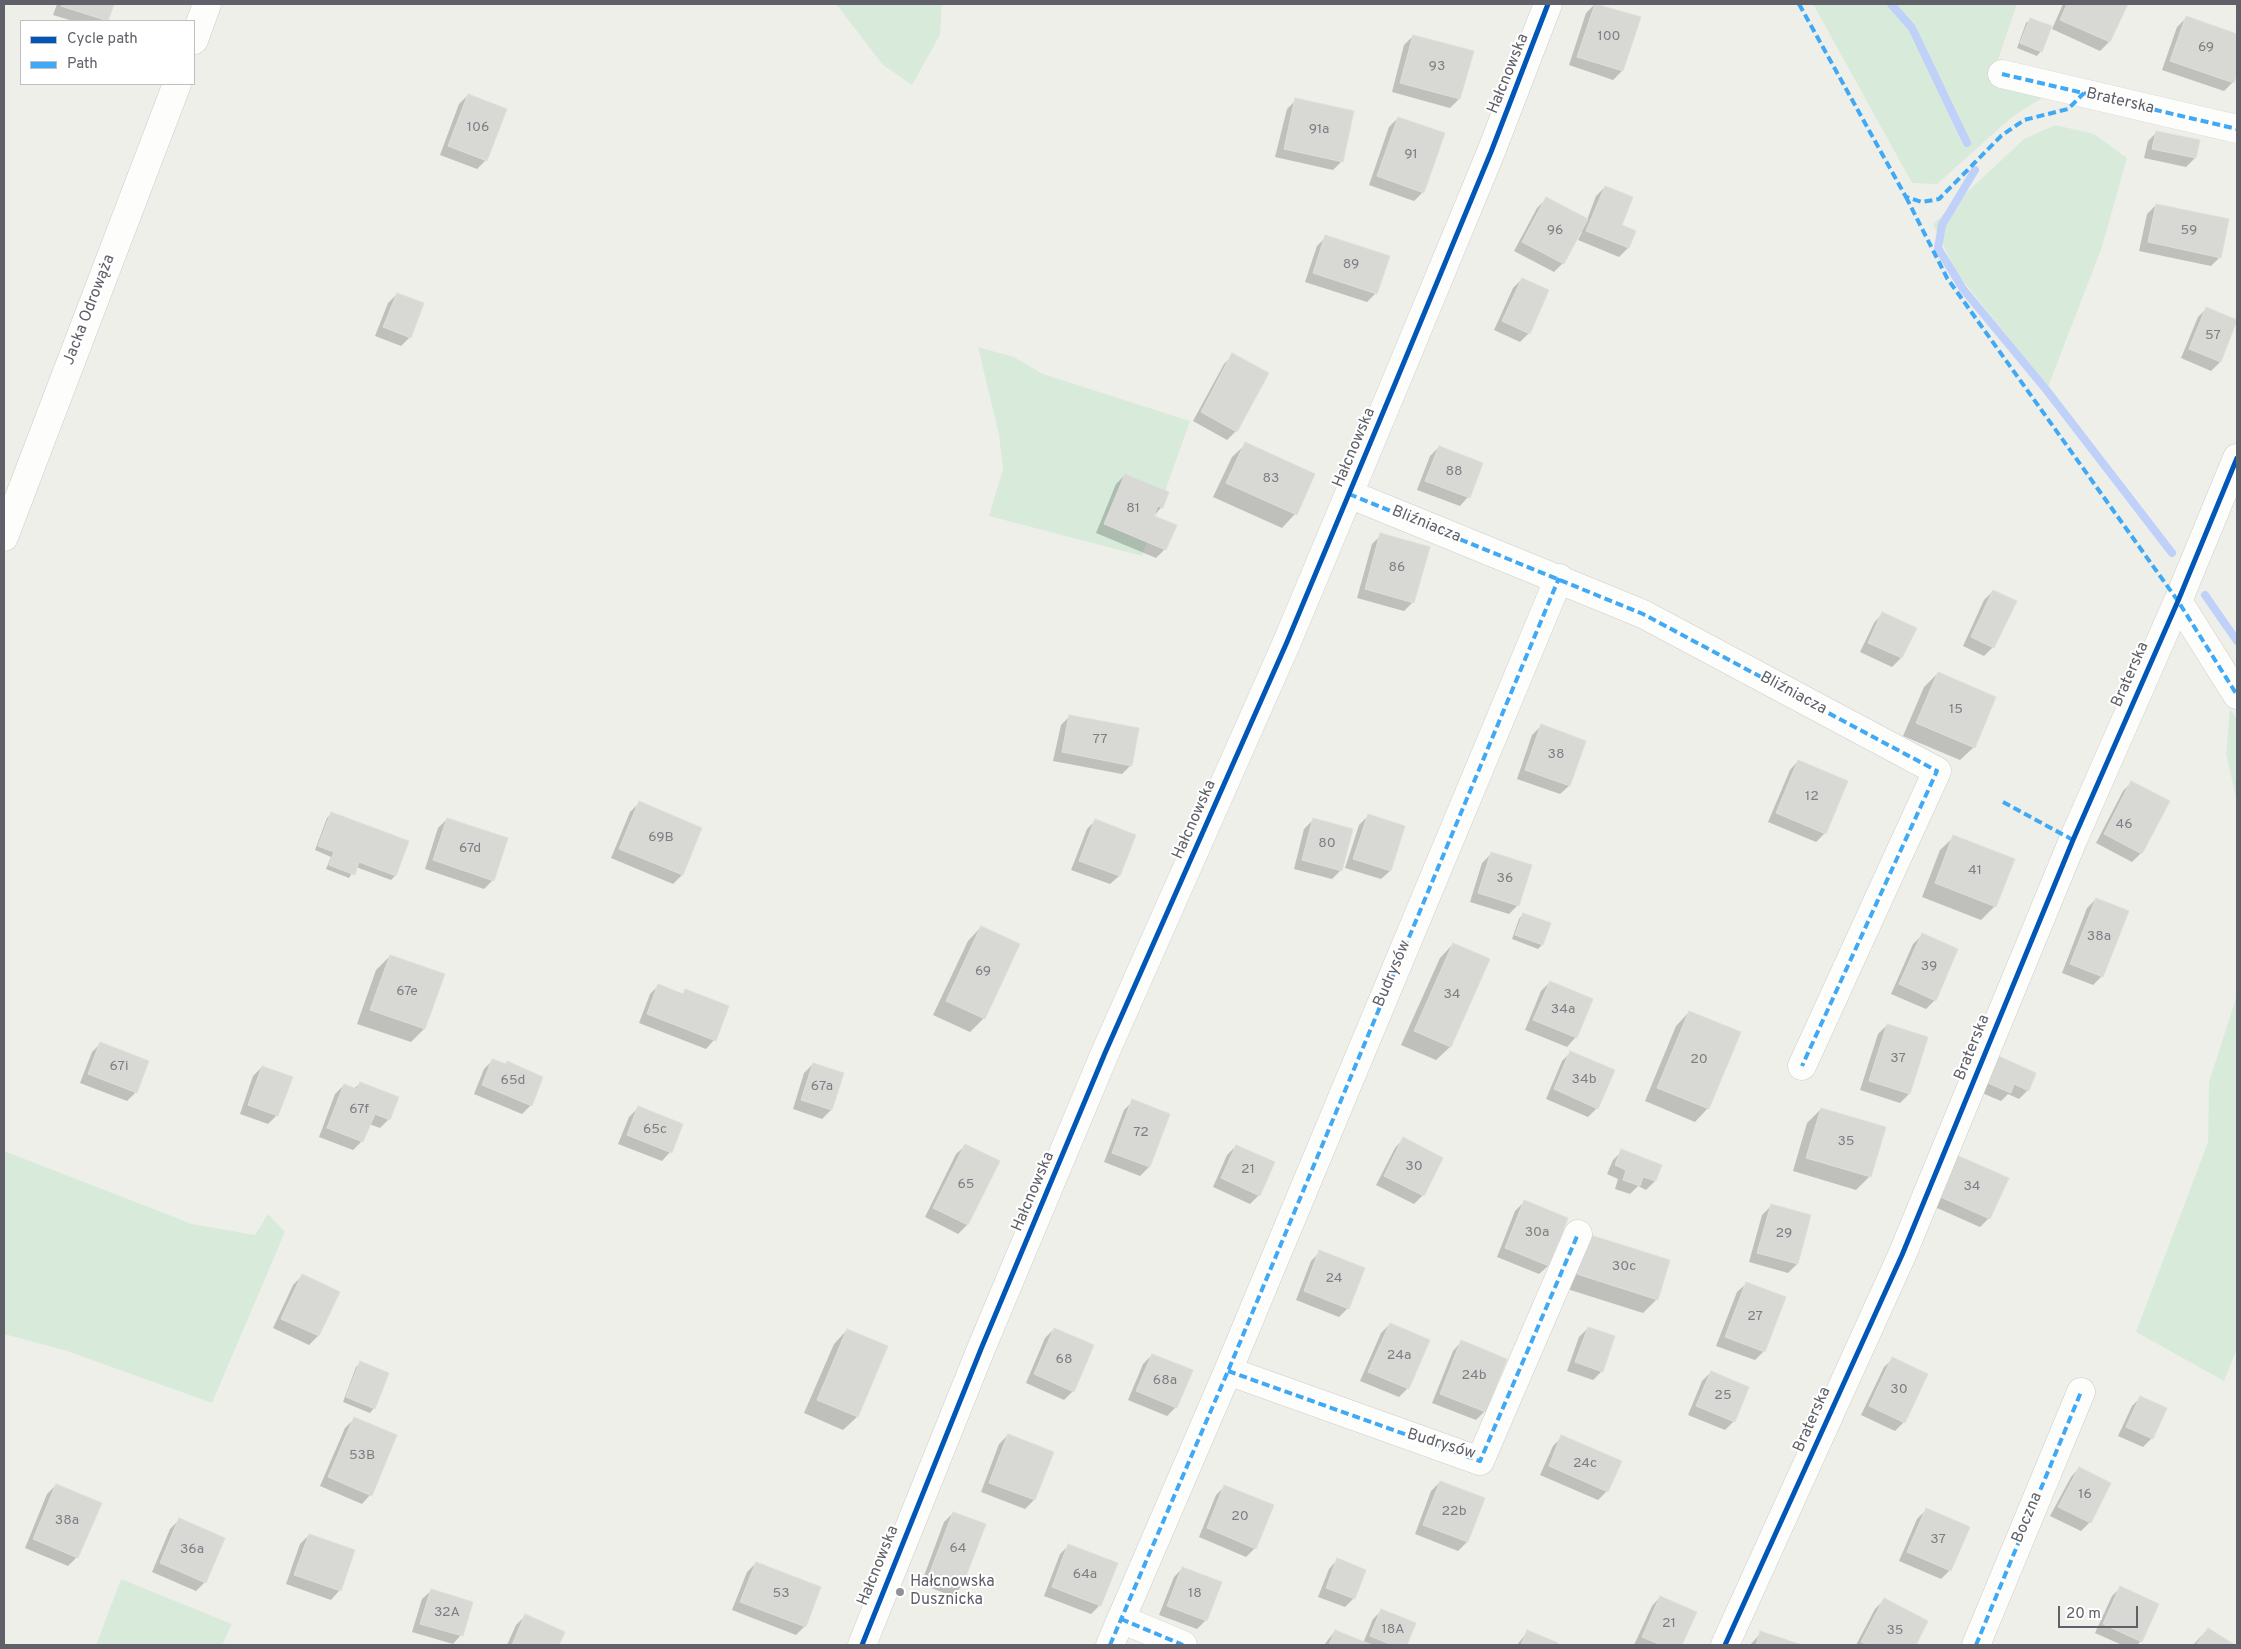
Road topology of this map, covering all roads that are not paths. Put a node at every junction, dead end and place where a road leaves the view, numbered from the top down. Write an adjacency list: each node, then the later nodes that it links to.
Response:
1 (208, 4): 3 (street)
2 (1548, 4): 8 (street, Hałcnowska)
3 (195, 37)
4 (2002, 74): 6 (street, Braterska)
5 (177, 85): 9 (street, Jacka Odrowąża)
6 (2237, 129)
7 (2237, 458): 11 (street, Braterska)
8 (1349, 494): 10 (street, Bliźniacza); 18 (street, Hałcnowska)
9 (4, 537)
10 (1559, 578): 13 (street, Bliźniacza); 15 (street, Budrysów)
11 (2178, 601): 12 (street); 21 (street, Braterska)
12 (2237, 695)
13 (1802, 1066)
14 (1578, 1234): 15 (street, Budrysów)
15 (1228, 1371): 17 (street, Budrysów)
16 (2081, 1392): 22 (street, Boczna)
17 (1122, 1619): 19 (street, Budrysów); 20 (street)
18 (862, 1645)
19 (1110, 1645)
20 (1183, 1645)
21 (1725, 1645)
22 (1976, 1645)

